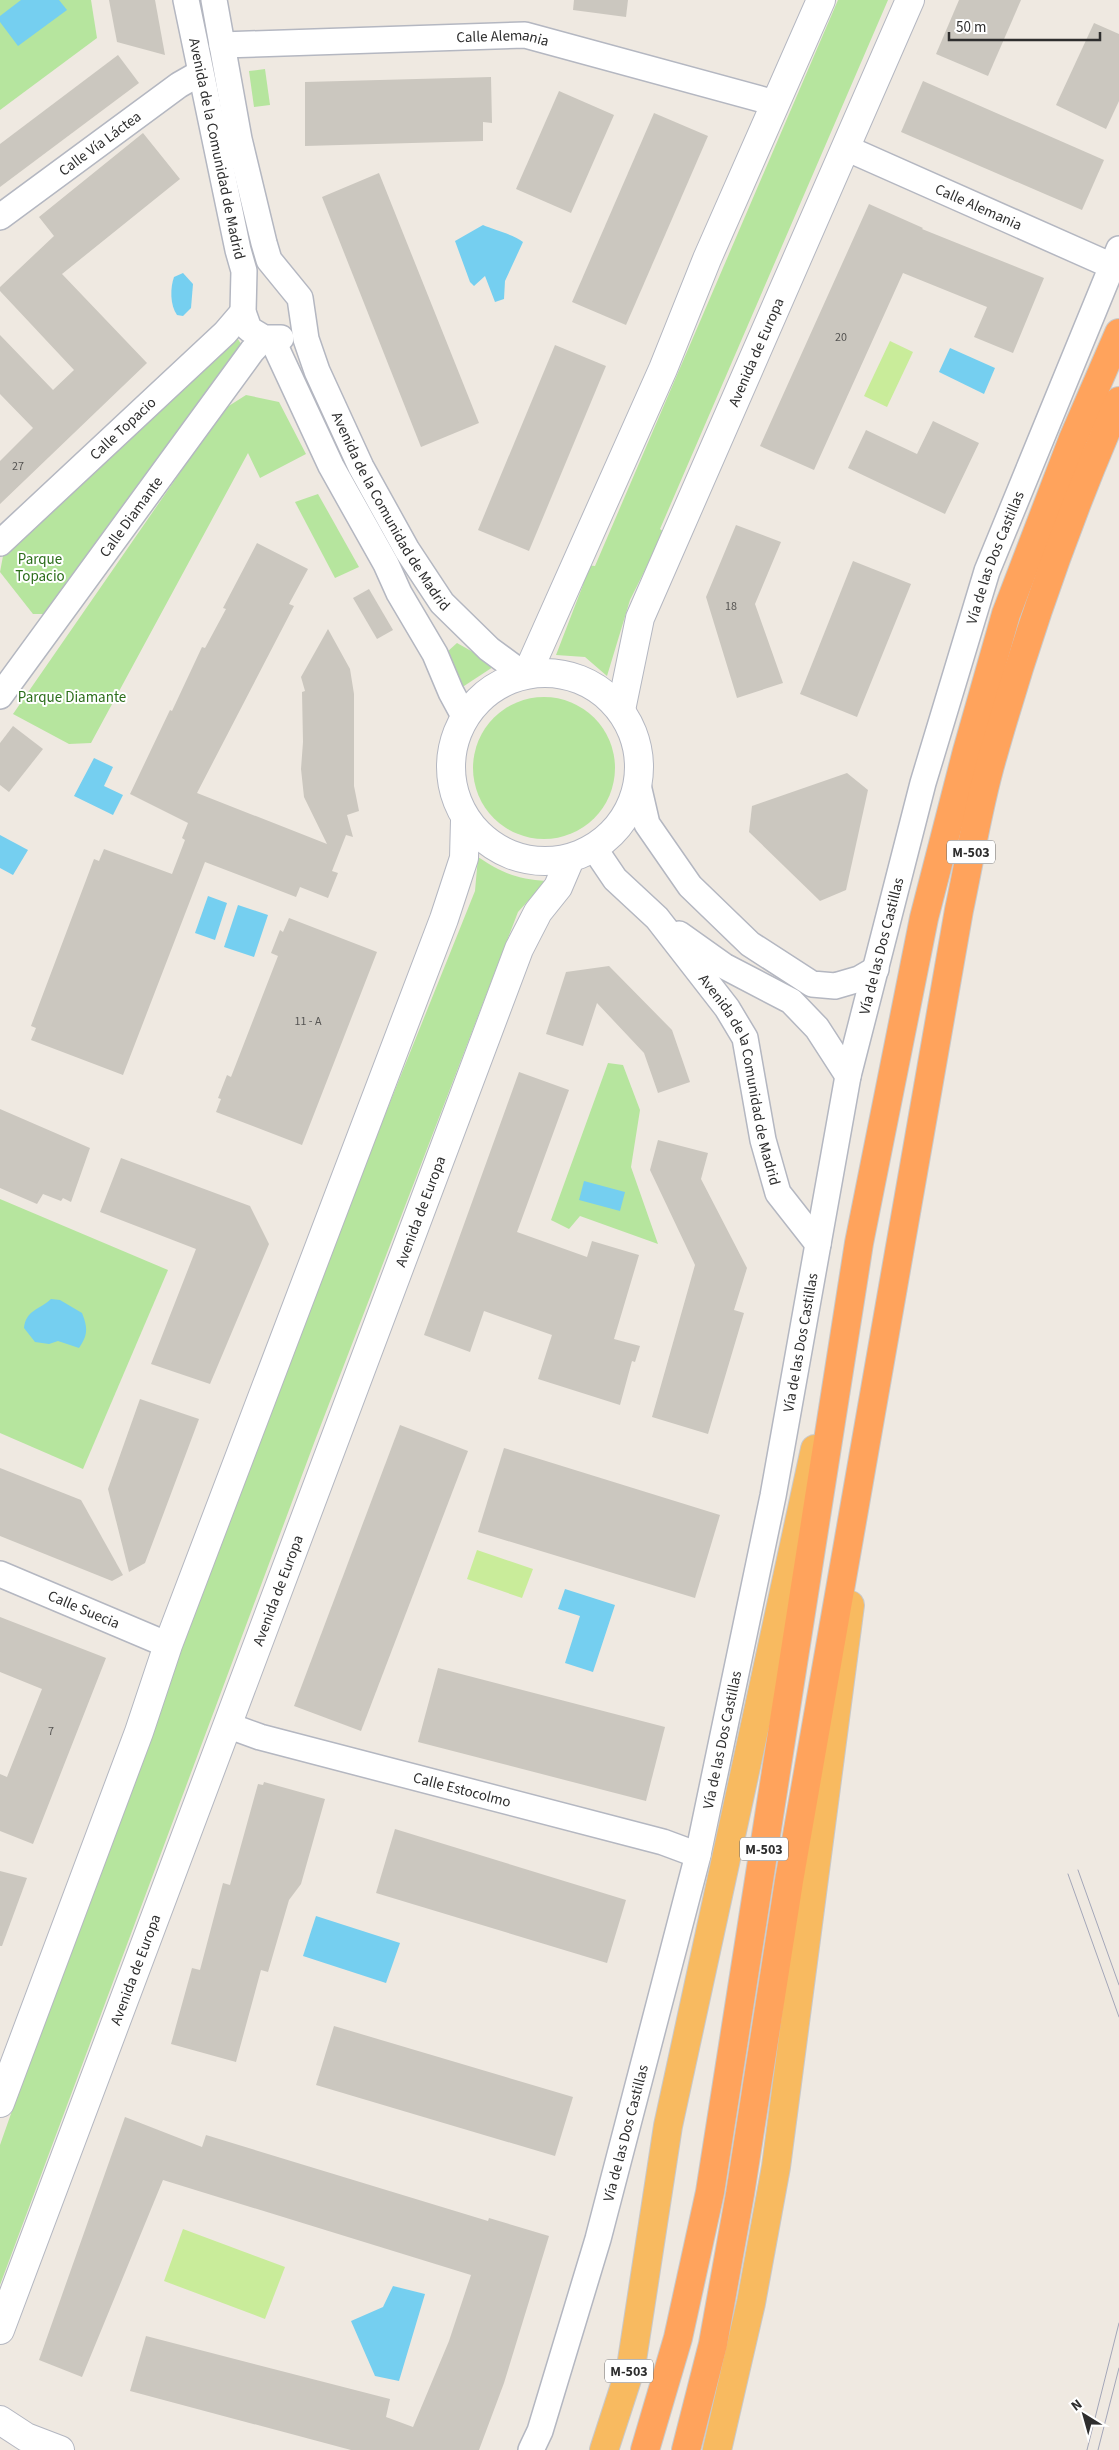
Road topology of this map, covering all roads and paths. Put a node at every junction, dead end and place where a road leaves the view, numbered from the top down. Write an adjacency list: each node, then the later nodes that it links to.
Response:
1 (186, 0): 6 (street, Avenida de la Comunidad de Madrid)
2 (214, 0): 5 (street, Avenida de la Comunidad de Madrid)
3 (822, 0): 7 (street)
4 (910, 0): 8 (street, Avenida de Europa)
5 (222, 45): 7 (street, Calle Alemania); 11 (street, Avenida de la Comunidad de Madrid)
6 (200, 73): 9 (street, Calle Vía Láctea); 12 (street, Avenida de la Comunidad de Madrid)
7 (775, 103): 18 (street)
8 (846, 148): 10 (street, Calle Alemania); 20 (street, Avenida de Europa)
9 (0, 216)
10 (1115, 257): 26 (street, Vía de las Dos Castillas)
11 (286, 283): 12 (street); 13 (street)
12 (244, 306): 15 (street); 17 (street, Calle Topacio)
13 (301, 318): 15 (street); 18 (street, Avenida de la Comunidad de Madrid)
14 (1119, 333): 28 (highway, M-503)
15 (268, 339): 19 (street, Calle Diamante); 21 (street, Avenida de la Comunidad de Madrid)
16 (1119, 401): 30 (highway, M-503)
17 (0, 543)
18 (525, 674): 20 (street); 21 (street)
19 (0, 696)
20 (621, 710): 22 (street)
21 (464, 716): 23 (street)
22 (638, 785): 24 (street); 26 (street)
23 (465, 820): 24 (street); 32 (street)
24 (582, 853): 25 (street, Avenida de la Comunidad de Madrid); 33 (street, Avenida de Europa)
25 (657, 918): 27 (street, Avenida de la Comunidad de Madrid); 29 (street, Avenida de la Comunidad de Madrid)
26 (876, 969): 27 (street, Vía de las Dos Castillas)
27 (848, 1076): 29 (street, Vía de las Dos Castillas)
28 (859, 1242): 40 (highway, M-503); 41 (highway, M-503)
29 (818, 1244): 34 (street, Vía de las Dos Castillas)
30 (886, 1321): 42 (highway, M-503); 43 (highway, M-503)
31 (0, 1574): 32 (street, Calle Suecia)
32 (168, 1645): 35 (street)
33 (227, 1725): 34 (street, Calle Estocolmo); 36 (street, Avenida de Europa)
34 (698, 1854): 39 (street, Vía de las Dos Castillas)
35 (0, 2102)
36 (0, 2330)
37 (0, 2420): 38 (street)
38 (60, 2450)
39 (531, 2450)
40 (604, 2450)
41 (645, 2450)
42 (686, 2450)
43 (717, 2450)

